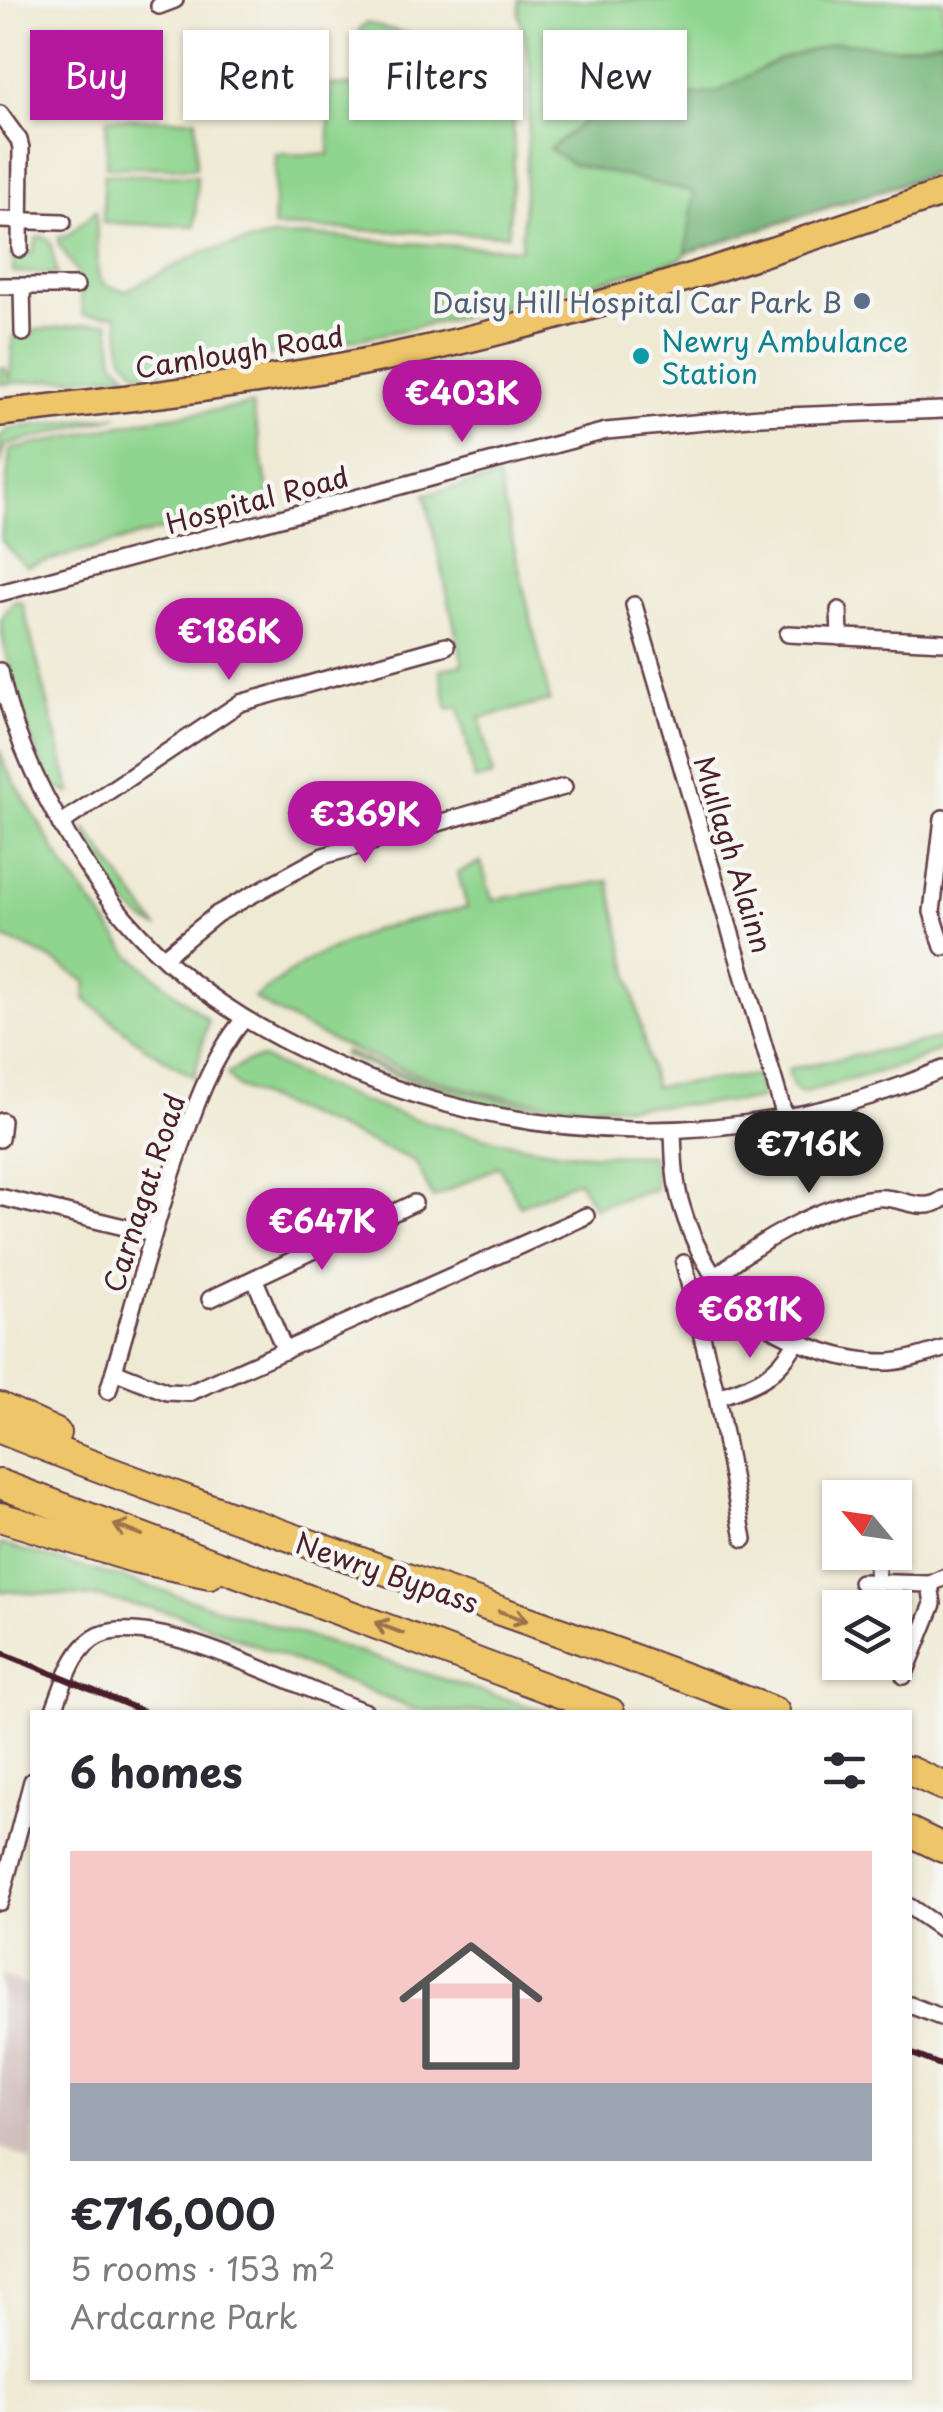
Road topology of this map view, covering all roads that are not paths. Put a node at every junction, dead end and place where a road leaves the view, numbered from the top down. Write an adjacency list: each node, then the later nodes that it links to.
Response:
1 (175, 0): 2 (street)
2 (159, 6)
3 (0, 114): 6 (street)
4 (943, 193): 14 (main road, Camlough Road)
5 (0, 220): 6 (street)
6 (21, 220): 7 (street); 8 (street)
7 (63, 222)
8 (20, 249)
9 (0, 286): 10 (street)
10 (22, 286): 11 (street); 12 (street)
11 (76, 286)
12 (23, 332)
13 (943, 410): 15 (street, Hospital Road)
14 (0, 413)
15 (0, 593)
16 (634, 605): 30 (street, Mullagh Alainn)
17 (840, 610): 19 (street)
18 (788, 634): 19 (street)
19 (840, 637): 20 (street)
20 (943, 642)
21 (446, 646): 25 (street)
22 (0, 671): 25 (street)
23 (564, 787): 27 (street)
24 (943, 818): 26 (street)
25 (60, 824): 27 (street)
26 (943, 947)
27 (164, 956): 28 (street)
28 (244, 1019): 32 (street); 38 (street, Carnagat Road)
29 (943, 1068): 30 (street)
30 (785, 1117): 32 (street)
31 (2, 1122): 33 (street)
32 (673, 1131): 40 (street)
33 (0, 1140)
34 (0, 1197): 38 (street)
35 (943, 1199): 40 (street)
36 (414, 1203): 41 (street)
37 (586, 1216): 45 (street)
38 (152, 1234): 46 (street, Carnagat Road)
39 (684, 1263): 48 (street)
40 (716, 1276): 43 (street)
41 (256, 1280): 42 (street); 45 (street)
42 (210, 1298)
43 (798, 1341): 44 (street); 48 (street)
44 (943, 1349)
45 (286, 1350): 46 (street)
46 (114, 1371): 47 (street, Carnagat Road)
47 (108, 1391)
48 (717, 1397): 54 (street)
49 (0, 1408): 52 (highway)
50 (0, 1430): 52 (highway, Newry Bypass)
51 (0, 1484): 57 (highway, Newry Bypass, one-way to 51)
52 (190, 1502): 62 (highway, Newry Bypass, one-way to 62)
53 (0, 1517): 57 (highway)
54 (744, 1539)
55 (873, 1570): 56 (street)
56 (936, 1581): 58 (street)
57 (285, 1588): 61 (highway, Newry Bypass, one-way to 57)
58 (912, 1656)
59 (54, 1710): 60 (street)
60 (361, 1710)
61 (605, 1710)
62 (771, 1710)
63 (912, 1771): 64 (highway)
64 (943, 1786)
65 (30, 1789): 68 (street)
66 (912, 1833): 67 (highway)
67 (943, 1848)
68 (0, 1902)
69 (912, 1907): 70 (street)
70 (943, 1930)
71 (912, 2006): 72 (street)
72 (943, 2018)

